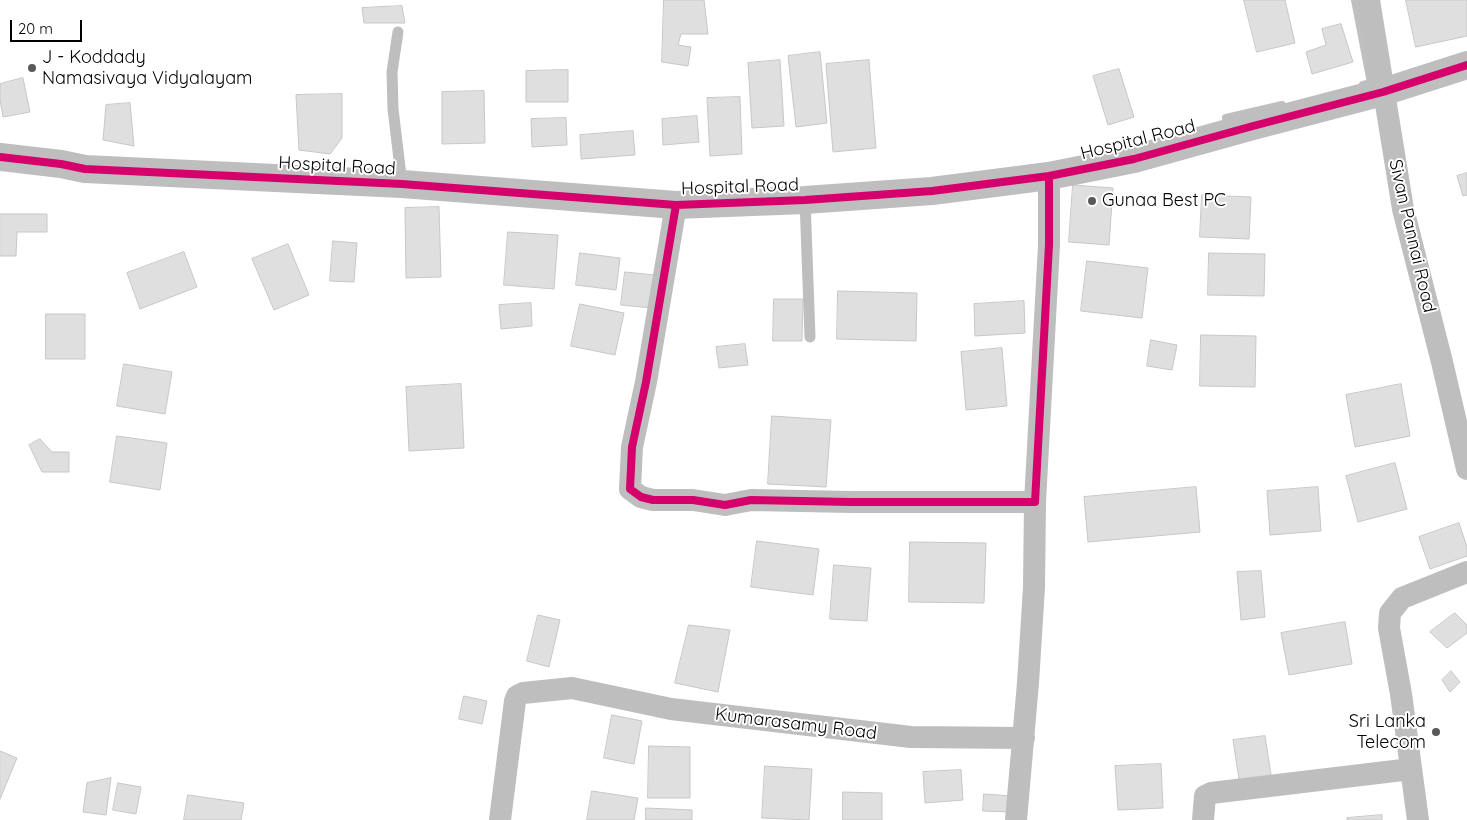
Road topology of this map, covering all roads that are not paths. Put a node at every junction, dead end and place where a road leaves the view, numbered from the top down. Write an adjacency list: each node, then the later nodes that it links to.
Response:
1 (1369, 0): 4 (street, Sivan Pannai Road)
2 (398, 32): 7 (lane)
3 (1467, 65): 4 (street, Hospital Road)
4 (1383, 92): 6 (street, Hospital Road); 11 (street, Sivan Pannai Road)
5 (0, 157): 7 (street, Hospital Road)
6 (1049, 176): 8 (street, Hospital Road); 12 (street)
7 (402, 184): 9 (street, Hospital Road)
8 (805, 200): 9 (street, Hospital Road); 10 (lane)
9 (676, 205): 12 (street)
10 (810, 337)
11 (1467, 469)
12 (1035, 502): 14 (street)
13 (1467, 572): 15 (street)
14 (1024, 738): 16 (street, Kumarasamy Road); 17 (street)
15 (1411, 769): 18 (street); 19 (street)
16 (500, 820)
17 (1016, 820)
18 (1203, 820)
19 (1418, 820)

